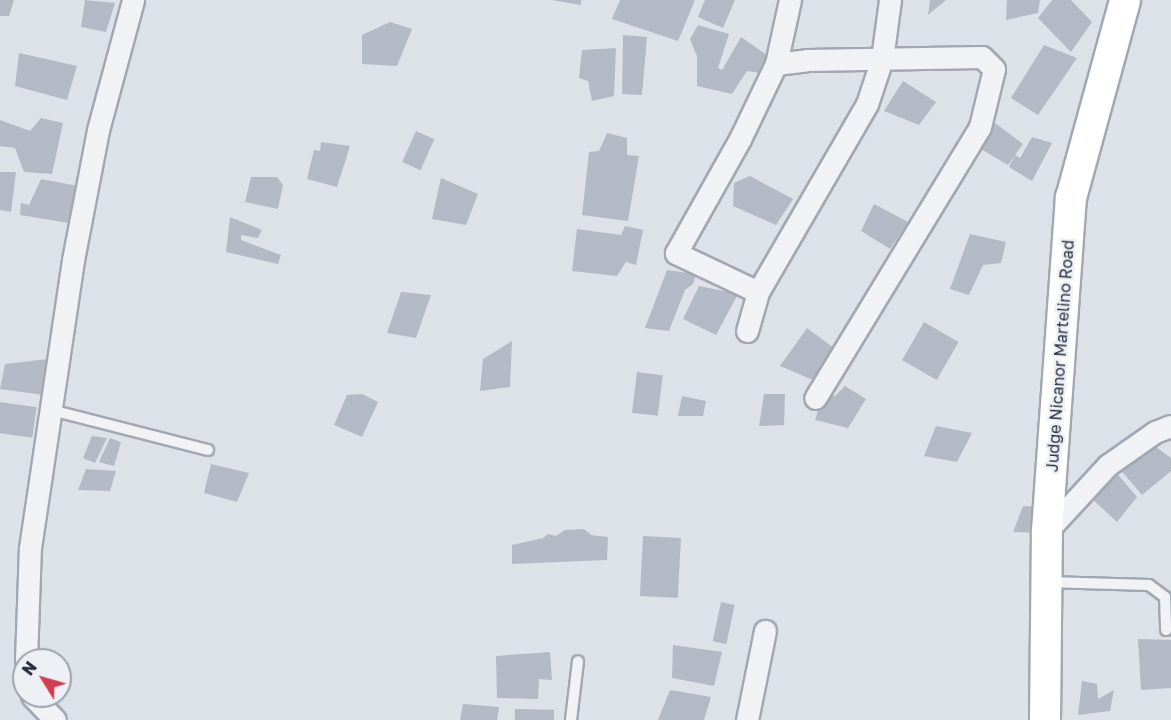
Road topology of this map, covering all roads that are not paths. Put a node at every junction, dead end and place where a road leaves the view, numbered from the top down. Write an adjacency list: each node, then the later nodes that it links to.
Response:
1 (134, 0): 10 (street)
2 (790, 0): 6 (street)
3 (890, 0): 5 (street)
4 (1125, 0): 13 (street, Judge Nicanor Martelino Road)
5 (882, 59): 6 (street); 7 (street); 9 (street)
6 (776, 64): 7 (street)
7 (758, 292): 8 (street)
8 (747, 331)
9 (815, 399)
10 (51, 410): 12 (lane); 17 (street)
11 (1171, 426): 13 (street)
12 (208, 450)
13 (1047, 531): 14 (street, Judge Nicanor Martelino Road)
14 (1047, 582): 15 (lane); 23 (street, Judge Nicanor Martelino Road)
15 (1166, 630)
16 (765, 631): 22 (street)
17 (26, 648)
18 (578, 661): 21 (lane)
19 (44, 708): 20 (street)
20 (55, 720)
21 (571, 720)
22 (747, 720)
23 (1045, 720)

